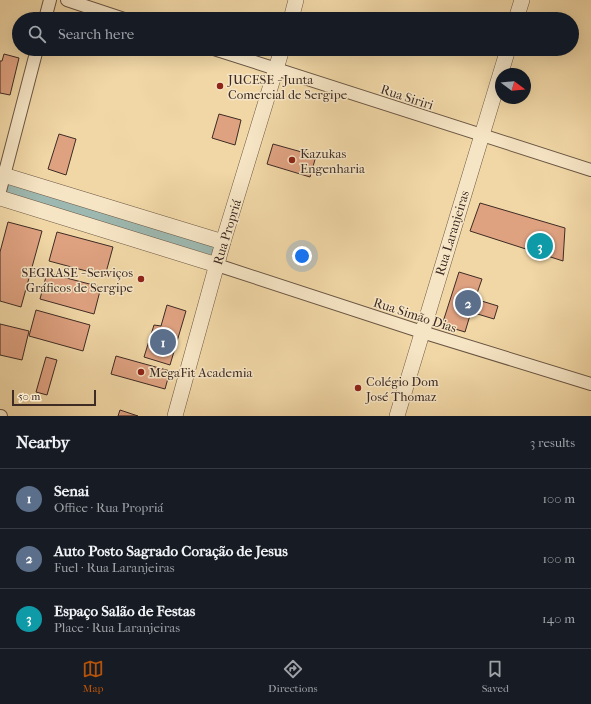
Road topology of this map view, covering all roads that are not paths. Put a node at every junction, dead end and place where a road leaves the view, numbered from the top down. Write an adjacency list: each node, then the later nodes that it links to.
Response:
1 (50, 0): 5 (street)
2 (67, 0): 6 (street)
3 (296, 0): 7 (street)
4 (522, 0): 8 (street)
5 (47, 12)
6 (103, 12)
7 (293, 12)
8 (518, 12)
9 (35, 56): 16 (street)
10 (235, 56): 13 (street, Rua Siriri)
11 (280, 56): 13 (street, Rua Propriá)
12 (506, 56): 14 (street, Rua Laranjeiras)
13 (276, 70): 14 (street, Rua Siriri); 18 (street, Rua Propriá)
14 (482, 136): 15 (street, Rua Siriri); 21 (street, Rua Laranjeiras)
15 (591, 170)
16 (2, 181): 18 (street)
17 (0, 198): 19 (street)
18 (220, 244): 19 (street, Rua Propriá); 20 (street)
19 (217, 265): 20 (street, Rua Simão Dias); 23 (street, Rua Propriá)
20 (231, 270): 21 (street, Rua Simão Dias)
21 (422, 332): 22 (street, Rua Simão Dias); 24 (street, Rua Laranjeiras)
22 (591, 384)
23 (175, 416)
24 (397, 416)

